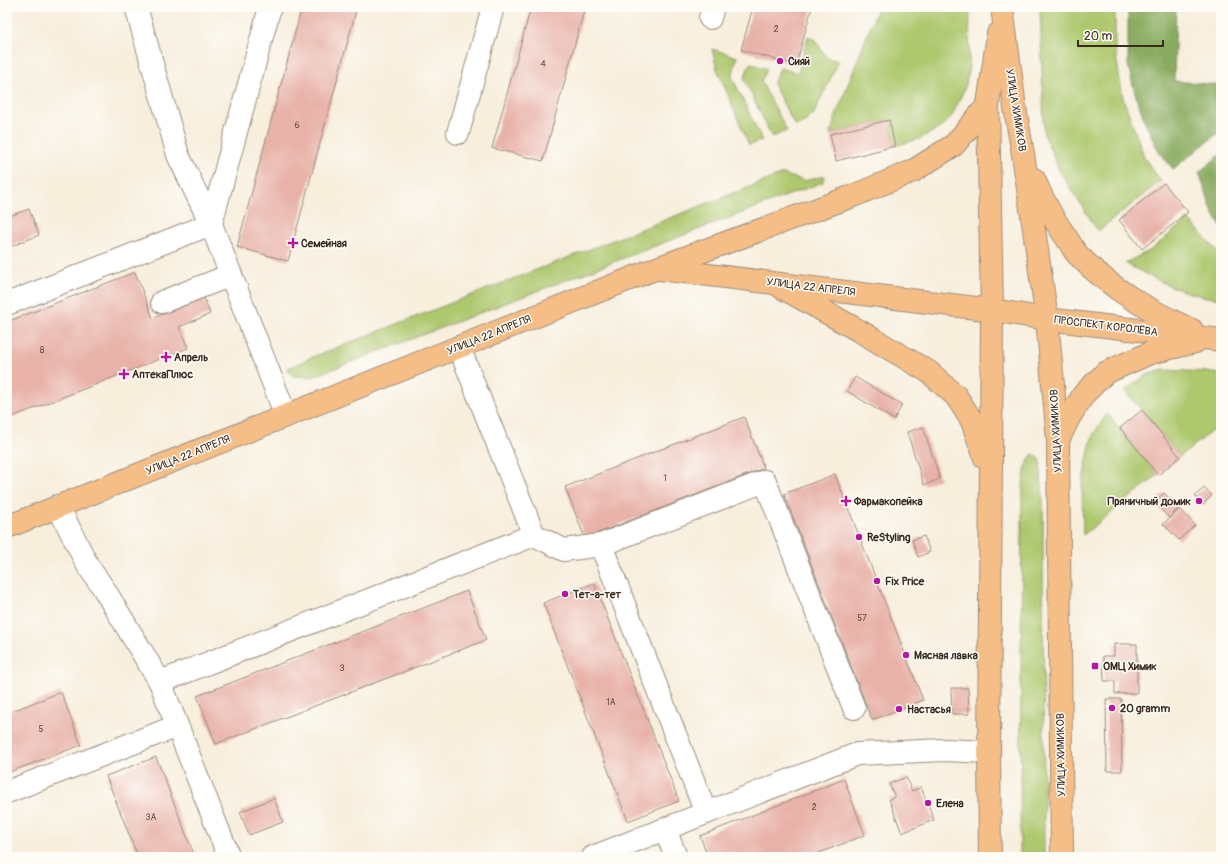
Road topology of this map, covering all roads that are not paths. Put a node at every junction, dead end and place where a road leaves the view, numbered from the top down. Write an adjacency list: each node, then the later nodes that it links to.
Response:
1 (136, 7): 8 (lane)
2 (270, 7): 8 (lane)
3 (493, 7): 6 (lane)
4 (1002, 8): 5 (main road, УЛИЦА ХИМИКОВ); 7 (main road, УЛИЦА ХИМИКОВ)
5 (988, 105): 9 (main road); 14 (main road, УЛИЦА ХИМИКОВ)
6 (458, 133)
7 (1023, 154): 15 (main road, УЛИЦА ХИМИКОВ); 16 (main road)
8 (211, 224): 10 (lane); 13 (lane)
9 (657, 268): 11 (main road, УЛИЦА 22 АПРЕЛЯ); 17 (main road, УЛИЦА 22 АПРЕЛЯ)
10 (231, 275): 12 (lane); 18 (lane)
11 (772, 282): 14 (main road, УЛИЦА 22 АПРЕЛЯ); 20 (main road)
12 (162, 302)
13 (7, 304)
14 (992, 310): 15 (main road, ПРОСПЕКТ КОРОЛЁВА); 20 (main road, УЛИЦА ХИМИКОВ)
15 (1047, 319): 16 (main road, ПРОСПЕКТ КОРОЛЁВА); 19 (main road, УЛИЦА ХИМИКОВ)
16 (1217, 340): 19 (main road)
17 (459, 347): 18 (main road, УЛИЦА 22 АПРЕЛЯ); 23 (lane)
18 (286, 416): 21 (main road, УЛИЦА 22 АПРЕЛЯ)
19 (1058, 440): 36 (main road, УЛИЦА ХИМИКОВ)
20 (990, 477): 28 (main road, УЛИЦА ХИМИКОВ)
21 (58, 506): 22 (main road, УЛИЦА 22 АПРЕЛЯ); 25 (lane)
22 (7, 526)
23 (534, 535): 24 (lane); 25 (lane)
24 (601, 545): 26 (lane); 30 (lane)
25 (160, 682): 27 (lane)
26 (854, 708)
27 (177, 726): 29 (lane); 32 (lane)
28 (989, 752): 30 (lane); 35 (main road, УЛИЦА ХИМИКОВ)
29 (7, 792)
30 (706, 813): 31 (lane)
31 (665, 829): 33 (lane); 34 (lane)
32 (229, 857)
33 (593, 857)
34 (676, 857)
35 (990, 857)
36 (1062, 857)

